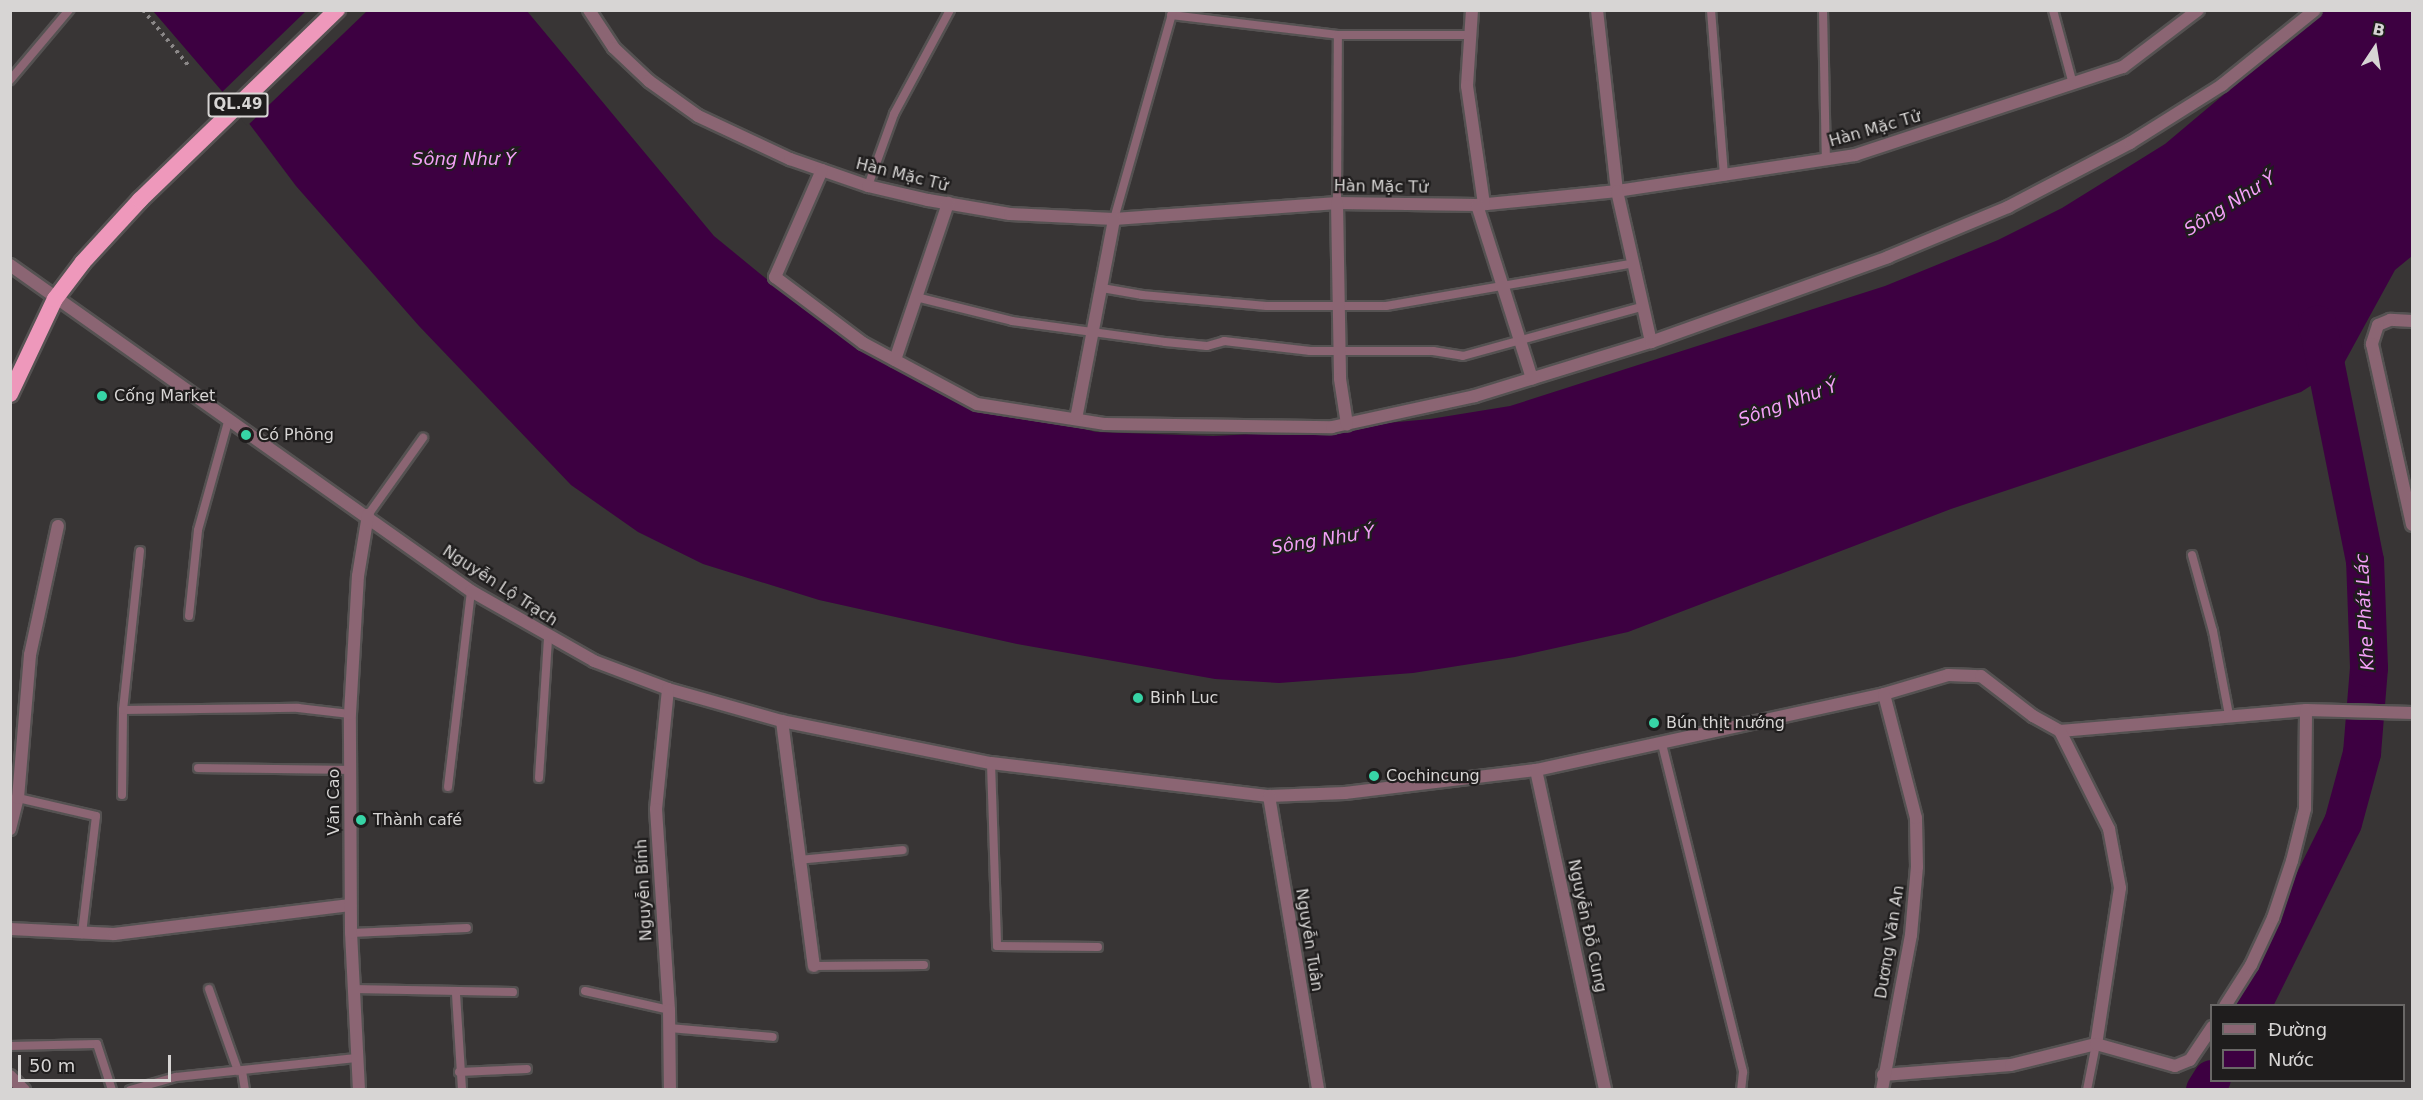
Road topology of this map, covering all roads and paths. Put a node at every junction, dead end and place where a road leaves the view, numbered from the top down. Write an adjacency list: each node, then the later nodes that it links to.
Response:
1 (69, 10): 17 (lane)
2 (143, 10): 16 (path)
3 (337, 10): 33 (highway, QL.49)
4 (589, 10): 20 (street, Hàn Mặc Tử)
5 (950, 10): 22 (lane)
6 (1472, 10): 14 (street)
7 (1597, 10): 23 (street)
8 (1711, 10): 21 (lane)
9 (1823, 10): 19 (lane)
10 (2053, 10): 18 (lane)
11 (2198, 10): 18 (street, Hàn Mặc Tử)
12 (2315, 10): 39 (street)
13 (1172, 13): 15 (lane); 27 (lane)
14 (1468, 34): 15 (lane); 26 (street)
15 (1338, 35): 25 (lane)
16 (189, 65)
17 (10, 80)
18 (2073, 84): 19 (street, Hàn Mặc Tử)
19 (1826, 160): 21 (street, Hàn Mặc Tử)
20 (822, 170): 22 (street, Hàn Mặc Tử); 41 (street)
21 (1724, 176): 23 (street, Hàn Mặc Tử)
22 (868, 186): 24 (street, Hàn Mặc Tử)
23 (1617, 191): 26 (street, Hàn Mặc Tử); 28 (street)
24 (948, 203): 27 (street, Hàn Mặc Tử); 32 (street)
25 (1337, 203): 26 (street, Hàn Mặc Tử); 27 (street, Hàn Mặc Tử); 35 (street)
26 (1480, 205): 30 (street)
27 (1114, 219): 31 (street)
28 (1634, 263): 30 (lane); 34 (street)
29 (10, 265): 33 (street, Nguyễn Lộ Trạch)
30 (1503, 286): 35 (lane); 38 (street)
31 (1102, 288): 35 (lane); 37 (street)
32 (916, 297): 37 (lane); 41 (street)
33 (55, 299): 43 (highway, QL.49); 44 (street, Nguyễn Lộ Trạch)
34 (1644, 306): 38 (lane); 39 (street)
35 (1339, 308): 40 (street)
36 (2412, 321): 49 (street)
37 (1093, 333): 40 (lane); 45 (street)
38 (1520, 339): 40 (lane); 42 (street)
39 (1651, 342): 42 (street)
40 (1340, 352): 46 (street)
41 (895, 360): 45 (street)
42 (1532, 378): 46 (street)
43 (10, 394)
44 (229, 418): 48 (street, Nguyễn Lộ Trạch); 54 (lane)
45 (1076, 419): 46 (street)
46 (1347, 424)
47 (423, 438): 48 (lane)
48 (368, 515): 53 (street, Nguyễn Lộ Trạch); 61 (street, Văn Cao)
49 (2412, 525)
50 (58, 526): 74 (street)
51 (140, 551): 58 (lane)
52 (2192, 555): 62 (lane)
53 (471, 591): 55 (street, Nguyễn Lộ Trạch); 71 (lane)
54 (189, 616)
55 (548, 637): 56 (street, Nguyễn Lộ Trạch); 70 (lane)
56 (668, 689): 63 (street, Nguyễn Lộ Trạch); 92 (street, Nguyễn Bính)
57 (1884, 694): 64 (street, Nguyễn Lộ Trạch); 65 (street, Nguyễn Lộ Trạch); 103 (street, Dương Văn An)
58 (123, 710): 61 (lane); 72 (lane)
59 (2306, 710): 60 (street); 62 (street); 91 (street)
60 (2406, 713)
61 (350, 714): 68 (street, Văn Cao)
62 (2229, 715): 64 (street)
63 (782, 720): 66 (street, Nguyễn Lộ Trạch); 77 (street)
64 (2060, 731): 96 (street)
65 (1662, 744): 69 (street, Nguyễn Lộ Trạch); 113 (lane)
66 (991, 763): 73 (street, Nguyễn Lộ Trạch); 83 (lane)
67 (198, 768): 68 (lane)
68 (351, 770): 78 (street, Văn Cao)
69 (1536, 770): 73 (street, Nguyễn Lộ Trạch); 112 (street, Nguyễn Đỗ Cung)
70 (539, 778)
71 (448, 787)
72 (122, 795)
73 (1269, 796): 111 (street, Nguyễn Tuân)
74 (18, 798): 75 (street); 82 (lane)
75 (10, 830)
76 (903, 850): 77 (lane)
77 (798, 860): 85 (street)
78 (350, 905): 81 (street, Văn Cao); 82 (street)
79 (467, 928): 81 (lane)
80 (10, 929): 82 (street)
81 (351, 933): 86 (street, Văn Cao)
82 (82, 934)
83 (1098, 947)
84 (924, 965): 85 (lane)
85 (814, 966)
86 (353, 988): 90 (lane); 98 (street, Văn Cao)
87 (209, 989): 100 (lane)
88 (585, 991): 92 (lane)
89 (513, 992): 90 (lane)
90 (456, 994): 101 (lane)
91 (2226, 1004)
92 (669, 1010): 93 (street, Nguyễn Bính)
93 (669, 1028): 95 (lane); 110 (street, Nguyễn Bính)
94 (2210, 1029): 96 (street)
95 (773, 1037)
96 (2096, 1044): 103 (street); 115 (lane)
97 (10, 1046): 105 (lane)
98 (356, 1058): 100 (lane); 108 (street, Văn Cao)
99 (527, 1069): 101 (lane)
100 (240, 1071): 106 (lane); 107 (lane)
101 (459, 1072): 109 (lane)
102 (10, 1076): 104 (street)
103 (1883, 1076): 114 (street, Dương Văn An)
104 (24, 1089)
105 (112, 1089)
106 (130, 1089)
107 (245, 1089)
108 (359, 1089)
109 (462, 1089)
110 (670, 1089)
111 (1318, 1089)
112 (1605, 1089)
113 (1741, 1089)
114 (1882, 1089)
115 (2087, 1089)

